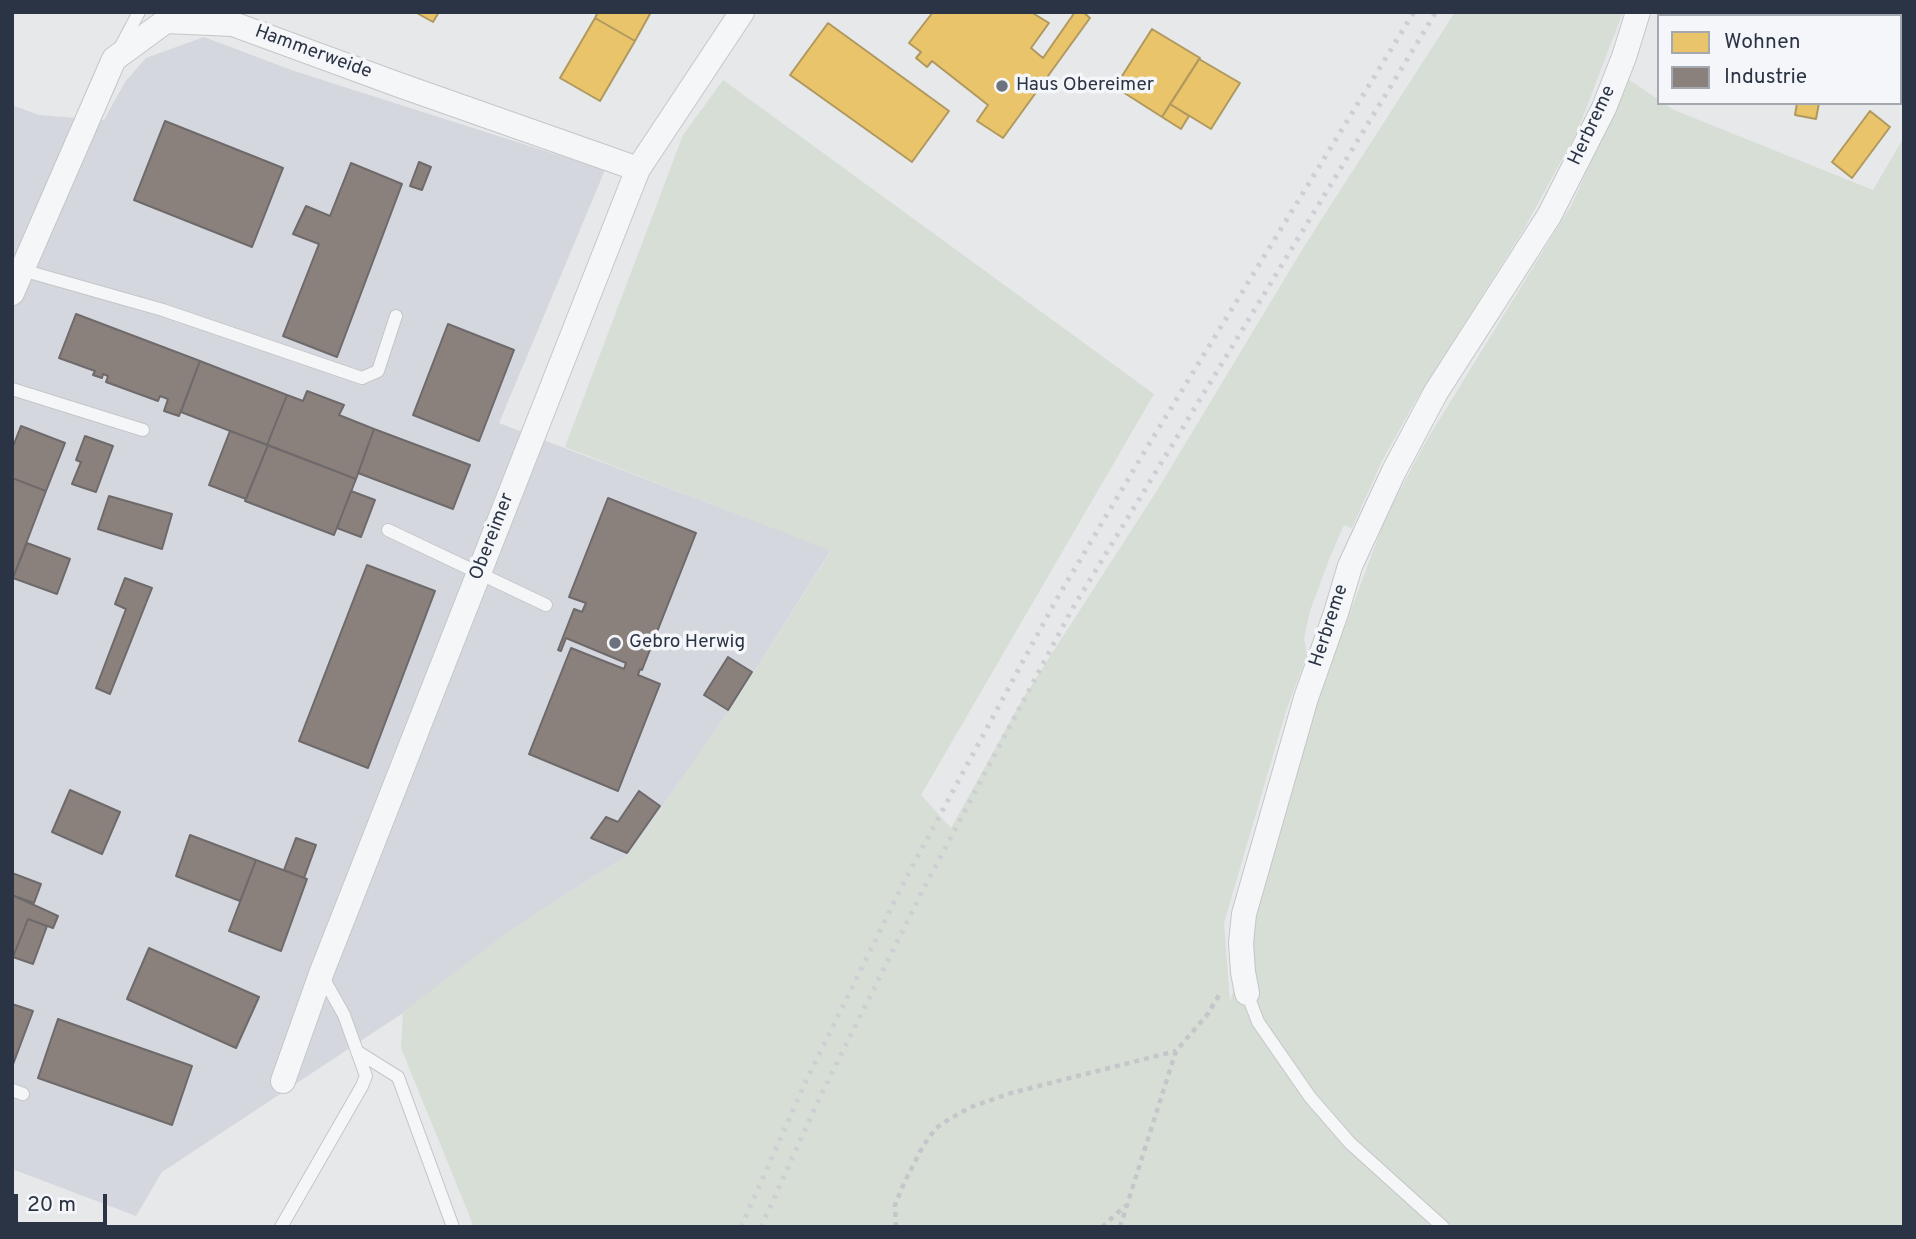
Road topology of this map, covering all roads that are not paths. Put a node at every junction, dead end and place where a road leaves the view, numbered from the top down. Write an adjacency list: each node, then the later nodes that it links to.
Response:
1 (139, 12): 4 (lane)
2 (742, 12): 5 (street, Obereimer)
3 (1638, 12): 15 (street, Herbreme)
4 (114, 59): 5 (street, Hammerweide); 6 (street, Hammerweide)
5 (638, 169): 12 (street, Obereimer)
6 (22, 270): 7 (street, Hammerweide); 8 (lane)
7 (12, 293)
8 (396, 316)
9 (12, 389): 10 (lane)
10 (143, 430)
11 (388, 530): 12 (lane)
12 (479, 573): 13 (lane); 14 (street, Obereimer)
13 (547, 606)
14 (321, 974): 16 (lane); 17 (street, Obereimer)
15 (1247, 993): 20 (lane, Herbreme)
16 (358, 1052): 18 (lane); 19 (lane)
17 (283, 1081)
18 (281, 1227)
19 (453, 1227)
20 (1443, 1227)

